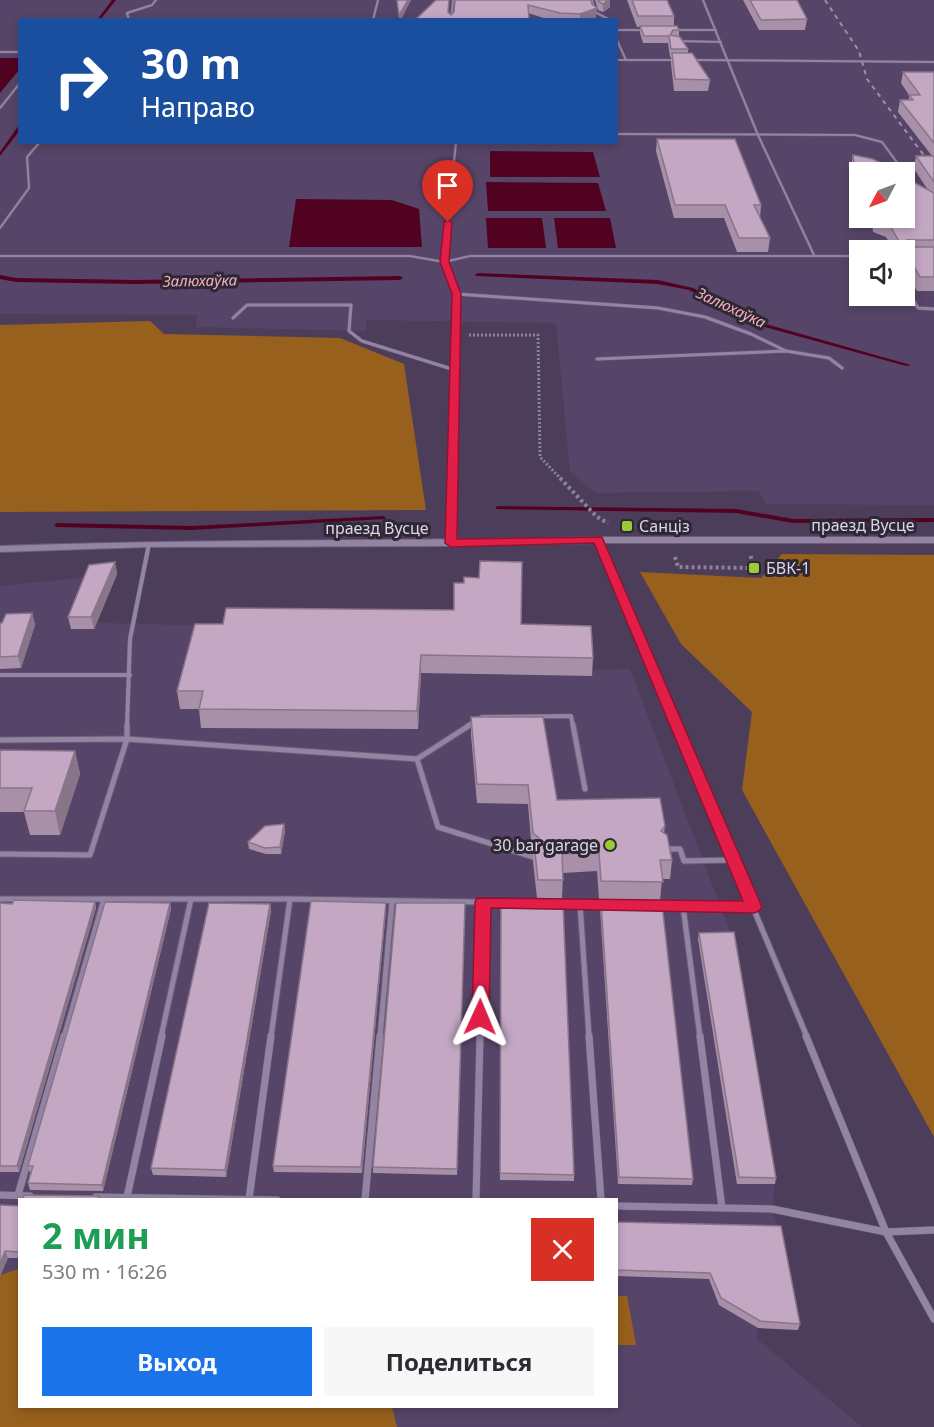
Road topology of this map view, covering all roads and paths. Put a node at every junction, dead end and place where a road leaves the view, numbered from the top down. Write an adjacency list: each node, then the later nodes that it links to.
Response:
1 (156, 0): 6 (lane)
2 (378, 0): 7 (lane)
3 (453, 0): 8 (lane)
4 (592, 0): 9 (lane)
5 (703, 0): 13 (lane)
6 (128, 18)
7 (374, 18)
8 (451, 18)
9 (606, 18)
10 (618, 30): 11 (lane)
11 (650, 30)
12 (672, 30): 13 (lane)
13 (716, 30): 16 (lane)
14 (673, 41): 16 (lane)
15 (618, 42): 20 (lane)
16 (721, 42): 23 (lane)
17 (0, 52): 18 (lane)
18 (18, 52)
19 (618, 60): 20 (lane)
20 (626, 60): 21 (lane)
21 (681, 60)
22 (693, 60): 23 (lane)
23 (726, 60): 24 (lane); 28 (lane)
24 (934, 62)
25 (18, 85): 26 (lane)
26 (1, 106)
27 (618, 134): 28 (lane)
28 (758, 135): 31 (lane); 33 (lane)
29 (38, 144): 32 (lane)
30 (456, 144): 36 (lane)
31 (897, 162)
32 (0, 228)
33 (814, 255): 35 (lane); 36 (lane)
34 (0, 256): 36 (lane)
35 (849, 256)
36 (444, 262): 37 (lane)
37 (457, 294): 41 (lane); 42 (lane)
38 (915, 303): 39 (lane)
39 (934, 309)
40 (233, 318): 45 (lane)
41 (456, 336): 45 (lane); 46 (path)
42 (786, 351): 43 (lane); 44 (lane)
43 (597, 359)
44 (842, 368)
45 (455, 370): 50 (lane)
46 (616, 526)
47 (670, 539): 48 (street, праезд Вусце); 49 (street, праезд Вусце); 53 (path)
48 (598, 540): 50 (street, праезд Вусце); 63 (lane)
49 (934, 540)
50 (451, 543): 51 (street, праезд Вусце)
51 (149, 544): 52 (street, праезд Вусце); 55 (lane)
52 (0, 549)
53 (754, 568)
54 (0, 675): 55 (lane)
55 (130, 675): 56 (lane)
56 (126, 739): 57 (lane); 58 (lane); 61 (lane)
57 (0, 740)
58 (417, 759): 59 (lane); 62 (lane)
59 (585, 789)
60 (664, 849): 63 (lane)
61 (0, 854)
62 (533, 857)
63 (734, 860): 74 (lane)
64 (0, 899): 65 (lane)
65 (104, 899): 66 (lane); 76 (lane)
66 (191, 899): 67 (lane); 79 (lane)
67 (290, 899): 68 (lane); 81 (lane)
68 (392, 901): 69 (lane); 82 (lane)
69 (483, 902): 70 (lane); 83 (lane)
70 (580, 904): 71 (lane); 84 (lane)
71 (615, 905)
72 (649, 905): 73 (lane)
73 (683, 906): 74 (lane); 86 (lane)
74 (754, 907): 88 (lane)
75 (0, 1195): 76 (lane)
76 (18, 1196): 77 (lane)
77 (40, 1196)
78 (83, 1197): 79 (lane)
79 (127, 1197): 80 (lane)
80 (168, 1198)
81 (249, 1198)
82 (365, 1198)
83 (476, 1198)
84 (601, 1198)
85 (618, 1206): 86 (lane)
86 (722, 1208): 88 (lane)
87 (934, 1230): 88 (lane)
88 (886, 1232): 89 (lane)
89 (934, 1319)

